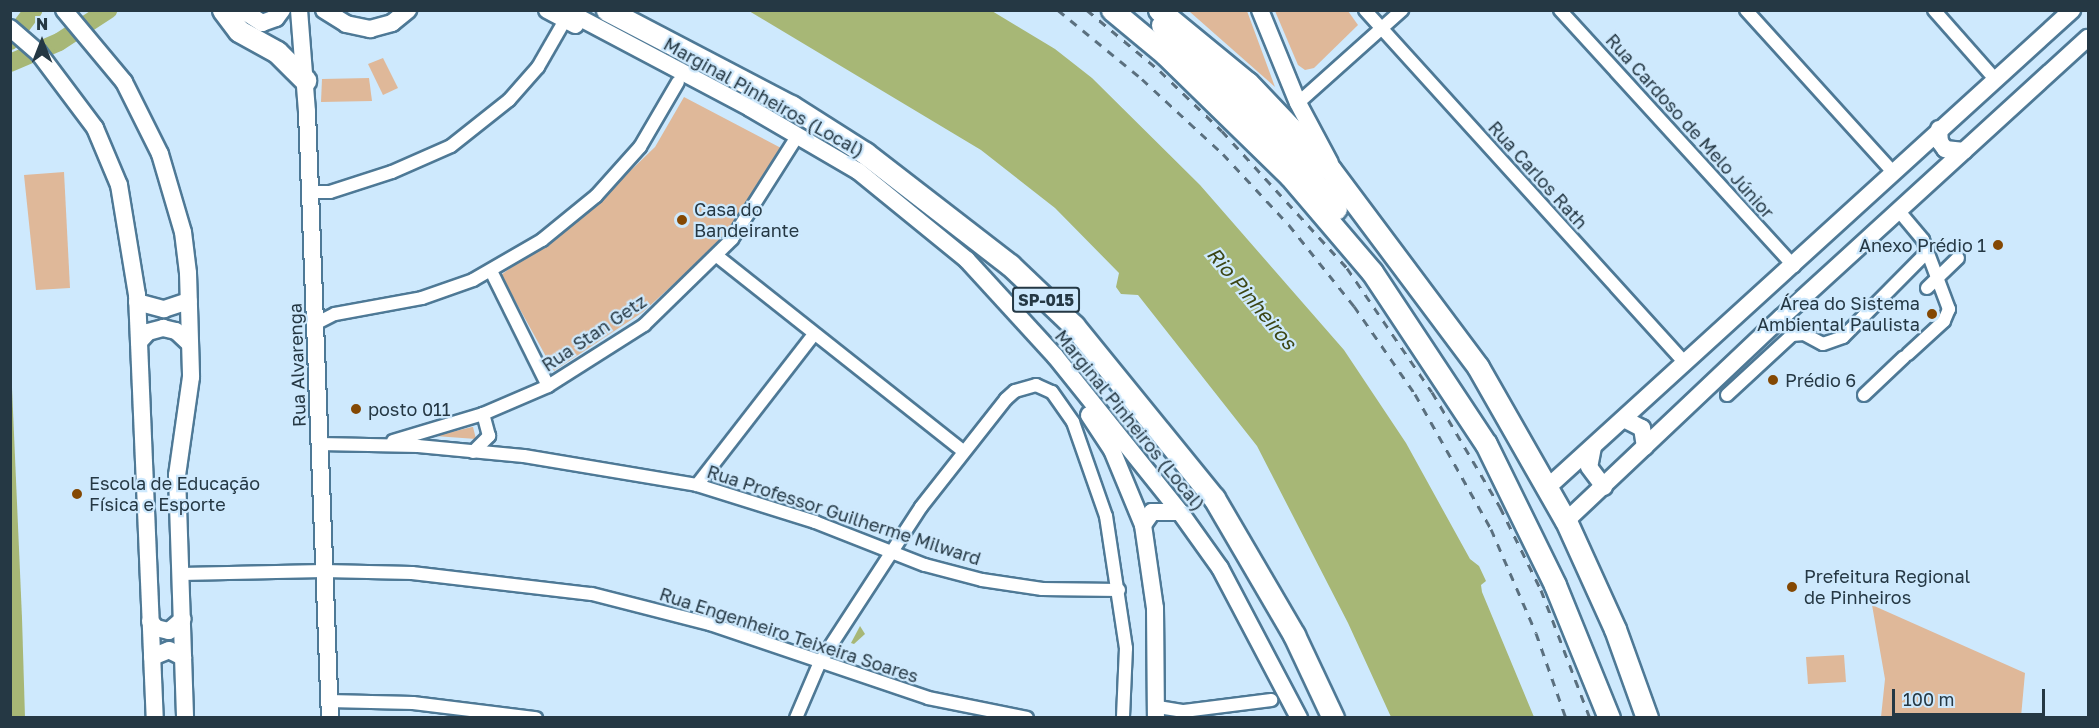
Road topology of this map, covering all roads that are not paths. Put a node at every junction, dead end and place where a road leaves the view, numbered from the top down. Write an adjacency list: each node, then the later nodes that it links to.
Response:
1 (64, 10): 44 (street)
2 (224, 10): 25 (highway)
3 (242, 10): 4 (street)
4 (282, 10)
5 (299, 10): 25 (street, Rua Alvarenga)
6 (324, 10): 7 (street)
7 (408, 10)
8 (547, 10): 20 (street)
9 (597, 10): 21 (highway)
10 (1112, 10): 41 (highway)
11 (1149, 10): 41 (highway)
12 (1159, 10): 32 (highway)
13 (1260, 10): 28 (street)
14 (1365, 10): 23 (street, Rua Carlos Rath)
15 (1402, 10): 23 (street)
16 (1560, 10): 39 (street, Rua Cardoso de Melo Júnior)
17 (1746, 10): 33 (street)
18 (1934, 10): 26 (street)
19 (2072, 10): 26 (street)
20 (565, 15): 27 (street); 34 (street); 69 (street, Marginal Pinheiros (Local))
21 (615, 15): 93 (highway, SP-015)
22 (10, 28): 45 (street)
23 (1382, 29): 28 (street); 50 (street, Rua Carlos Rath)
24 (2088, 38): 31 (street)
25 (305, 80): 34 (street, Rua Alvarenga)
26 (1996, 80): 29 (street)
27 (678, 82): 30 (street); 40 (street)
28 (1298, 103): 32 (street)
29 (1939, 129): 31 (street); 33 (street)
30 (793, 143): 37 (street, Rua Stan Getz); 71 (street)
31 (1964, 151): 35 (street)
32 (1330, 170): 67 (highway)
33 (1893, 172): 39 (street)
34 (310, 192): 46 (street, Rua Alvarenga)
35 (1898, 210): 36 (street); 57 (street)
36 (1928, 251): 42 (street); 52 (street)
37 (717, 256): 47 (street); 51 (street, Rua Stan Getz)
38 (1958, 258): 42 (street)
39 (1794, 266): 50 (street)
40 (490, 271): 46 (street); 51 (street)
41 (1372, 272): 94 (highway)
42 (1938, 277): 43 (street); 53 (street)
43 (1927, 288)
44 (189, 301): 45 (street); 49 (street)
45 (137, 303): 48 (street)
46 (315, 324): 59 (street, Rua Alvarenga)
47 (814, 334): 63 (street); 66 (street)
48 (139, 342): 49 (street); 77 (street)
49 (190, 344): 74 (street)
50 (1685, 363): 54 (street)
51 (549, 386): 55 (street, Rua Stan Getz)
52 (1727, 395)
53 (1864, 395)
54 (1640, 404): 56 (street); 57 (street)
55 (483, 414): 58 (street); 60 (street, Rua Stan Getz)
56 (1624, 419): 61 (street); 62 (street)
57 (1664, 429): 62 (street)
58 (489, 436): 64 (street); 65 (street, Rua Professor Guilherme Milward)
59 (320, 444): 60 (street, Rua Professor Guilherme Milward); 73 (street, Rua Alvarenga)
60 (380, 444): 64 (street, Rua Professor Guilherme Milward)
61 (1593, 447): 67 (street); 68 (street)
62 (1645, 447): 68 (street)
63 (962, 450): 72 (street); 75 (street)
64 (473, 452): 65 (street, Rua Professor Guilherme Milward)
65 (524, 456): 66 (street, Rua Professor Guilherme Milward)
66 (697, 485): 72 (street, Rua Professor Guilherme Milward)
67 (1548, 487): 70 (highway)
68 (1604, 487): 70 (street)
69 (1180, 512): 71 (street); 92 (street, Marginal Pinheiros (Local))
70 (1566, 521): 95 (highway)
71 (1143, 525): 84 (street)
72 (889, 551): 75 (street, Rua Professor Guilherme Milward); 80 (street)
73 (324, 571): 74 (street, Rua Engenheiro Teixeira Soares); 80 (street, Rua Engenheiro Teixeira Soares); 82 (street, Rua Alvarenga)
74 (181, 574): 76 (street)
75 (1119, 590): 90 (street)
76 (183, 619): 77 (street); 79 (street)
77 (150, 621): 78 (street)
78 (152, 657): 79 (street); 85 (street)
79 (183, 657): 86 (street)
80 (820, 662): 88 (street); 89 (street, Rua Engenheiro Teixeira Soares)
81 (1271, 700): 83 (street)
82 (330, 709): 87 (street)
83 (1184, 711): 84 (street); 91 (street)
84 (1157, 712)
85 (155, 717)
86 (184, 717)
87 (536, 717)
88 (796, 717)
89 (1026, 717)
90 (1123, 717)
91 (1171, 717)
92 (1299, 717)
93 (1333, 717)
94 (1609, 717)
95 (1647, 717)

